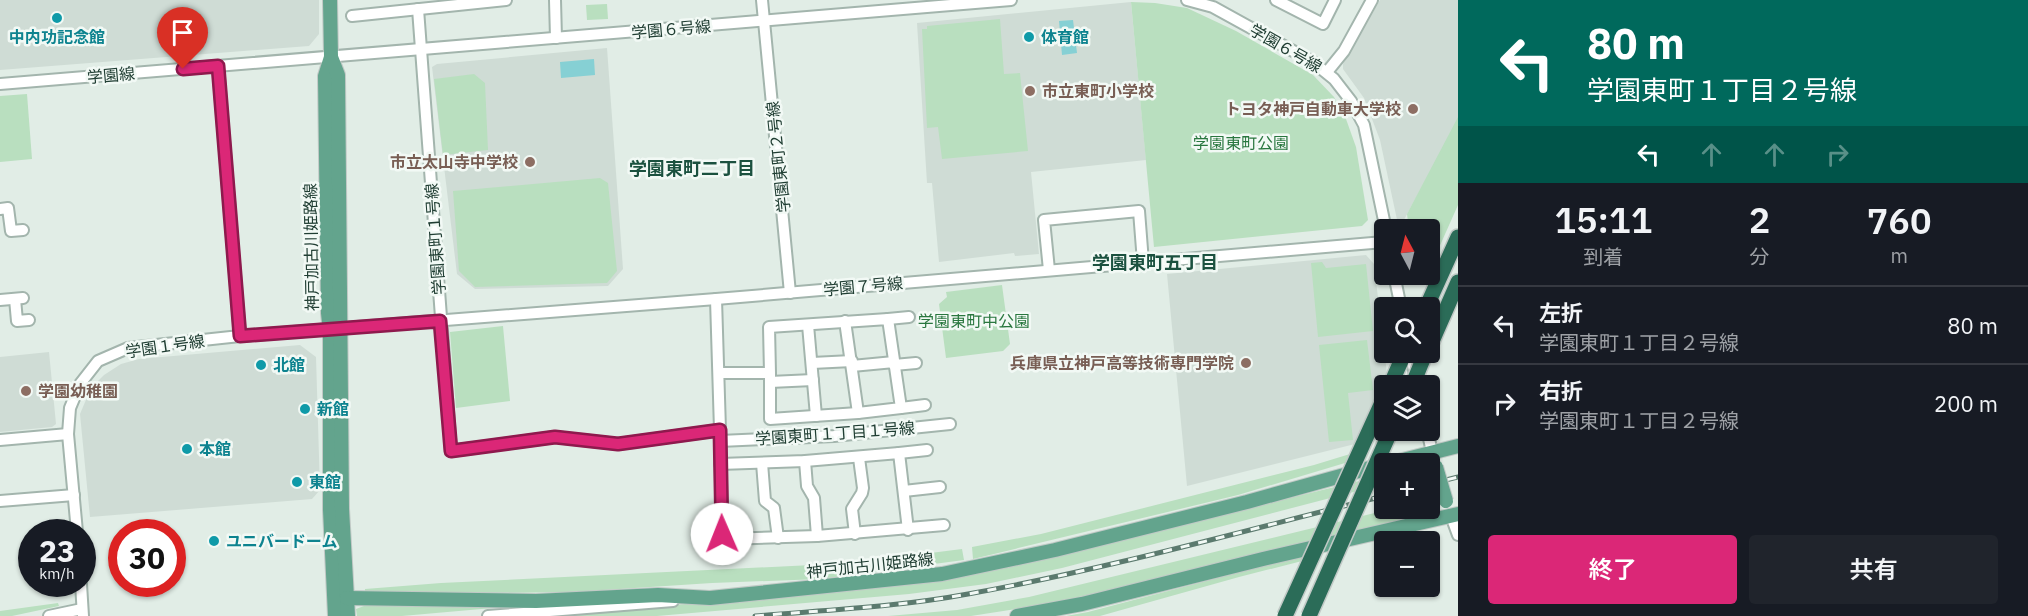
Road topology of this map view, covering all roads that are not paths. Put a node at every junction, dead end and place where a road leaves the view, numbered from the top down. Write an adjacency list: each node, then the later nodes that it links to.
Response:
1 (330, 0): 17 (main road, 神戸加古川姫路線)
2 (506, 0): 10 (street)
3 (555, 0): 15 (street)
4 (762, 0): 14 (street, 学園東町２号線)
5 (1011, 0): 11 (street, 学園６号線)
6 (1187, 0): 19 (street, 学園６号線)
7 (1276, 0): 8 (street)
8 (1335, 0)
9 (1372, 0): 19 (street)
10 (454, 2): 12 (street)
11 (923, 3): 14 (street, 学園６号線)
12 (418, 9): 13 (street); 16 (street, 学園東町１号線)
13 (352, 16)
14 (764, 21): 15 (street, 学園６号線); 29 (street, 学園東町２号線)
15 (556, 38): 16 (street, 学園６号線)
16 (422, 50): 17 (street, 学園６号線); 36 (street, 学園東町１号線)
17 (330, 57): 18 (street, 学園線); 40 (main road, 神戸加古川姫路線)
18 (218, 66): 20 (street, 学園線); 41 (street)
19 (1327, 72): 22 (street, 学園６号線)
20 (0, 84)
21 (0, 209): 23 (street)
22 (1384, 219)
23 (23, 230)
24 (1458, 237): 30 (highway)
25 (1374, 243): 26 (street, 学園７号線)
26 (1143, 262): 27 (street, 学園７号線); 27 (street)
27 (1049, 270): 29 (street, 学園７号線)
28 (1458, 282): 38 (highway)
29 (790, 292): 31 (street, 学園７号線)
30 (1431, 297)
31 (716, 299): 36 (street, 学園７号線); 46 (street)
32 (0, 300): 35 (street)
33 (909, 317): 34 (street)
34 (888, 319): 37 (street); 44 (street)
35 (28, 320)
36 (440, 321): 40 (street, 学園７号線); 56 (street, 学園東町１号線)
37 (845, 321): 39 (street); 43 (street)
38 (1440, 323)
39 (808, 325): 42 (street); 47 (street)
40 (336, 330): 41 (street, 学園１号線); 84 (main road, 神戸加古川姫路線)
41 (240, 336): 55 (street, 学園１号線)
42 (812, 363): 43 (street); 48 (street)
43 (852, 363): 44 (street); 51 (street)
44 (894, 363): 45 (street); 50 (street)
45 (916, 363)
46 (719, 373): 47 (street); 56 (street)
47 (770, 377): 48 (street); 52 (street)
48 (813, 380): 52 (street)
49 (926, 405): 50 (street)
50 (901, 408): 51 (street)
51 (858, 413): 52 (street)
52 (816, 417)
53 (1374, 420): 89 (highway, bridge)
54 (950, 424): 56 (street, 学園東町１丁目１号線)
55 (68, 434): 57 (street); 72 (street, 学園１号線)
56 (720, 436): 68 (street)
57 (0, 440)
58 (1386, 441): 90 (highway, bridge)
59 (1430, 441): 62 (street)
60 (1458, 446): 62 (main road, 神戸加古川姫路線)
61 (927, 450): 63 (street)
62 (1432, 452): 64 (main road, 神戸加古川姫路線); 74 (main road, bridge)
63 (899, 453): 65 (street); 71 (street)
64 (1428, 453)
65 (859, 458): 66 (street); 78 (street)
66 (805, 461): 67 (street); 80 (street)
67 (762, 463): 68 (street); 81 (street)
68 (720, 464): 81 (street)
69 (1374, 467): 83 (main road, 神戸加古川姫路線)
70 (940, 487): 71 (street)
71 (904, 491): 77 (street)
72 (74, 495): 73 (street); 75 (street, 学園１号線)
73 (0, 501)
74 (1455, 515): 79 (street); 88 (main road)
75 (76, 519)
76 (944, 525): 77 (street)
77 (908, 530): 78 (street)
78 (855, 534): 80 (street)
79 (1458, 535)
80 (817, 537): 81 (street)
81 (778, 538)
82 (82, 597): 85 (street)
83 (710, 598): 84 (main road, 神戸加古川姫路線); 87 (street)
84 (343, 610)
85 (83, 613): 86 (street)
86 (49, 616)
87 (488, 616)
88 (1017, 616)
89 (1285, 616)
90 (1309, 616)

